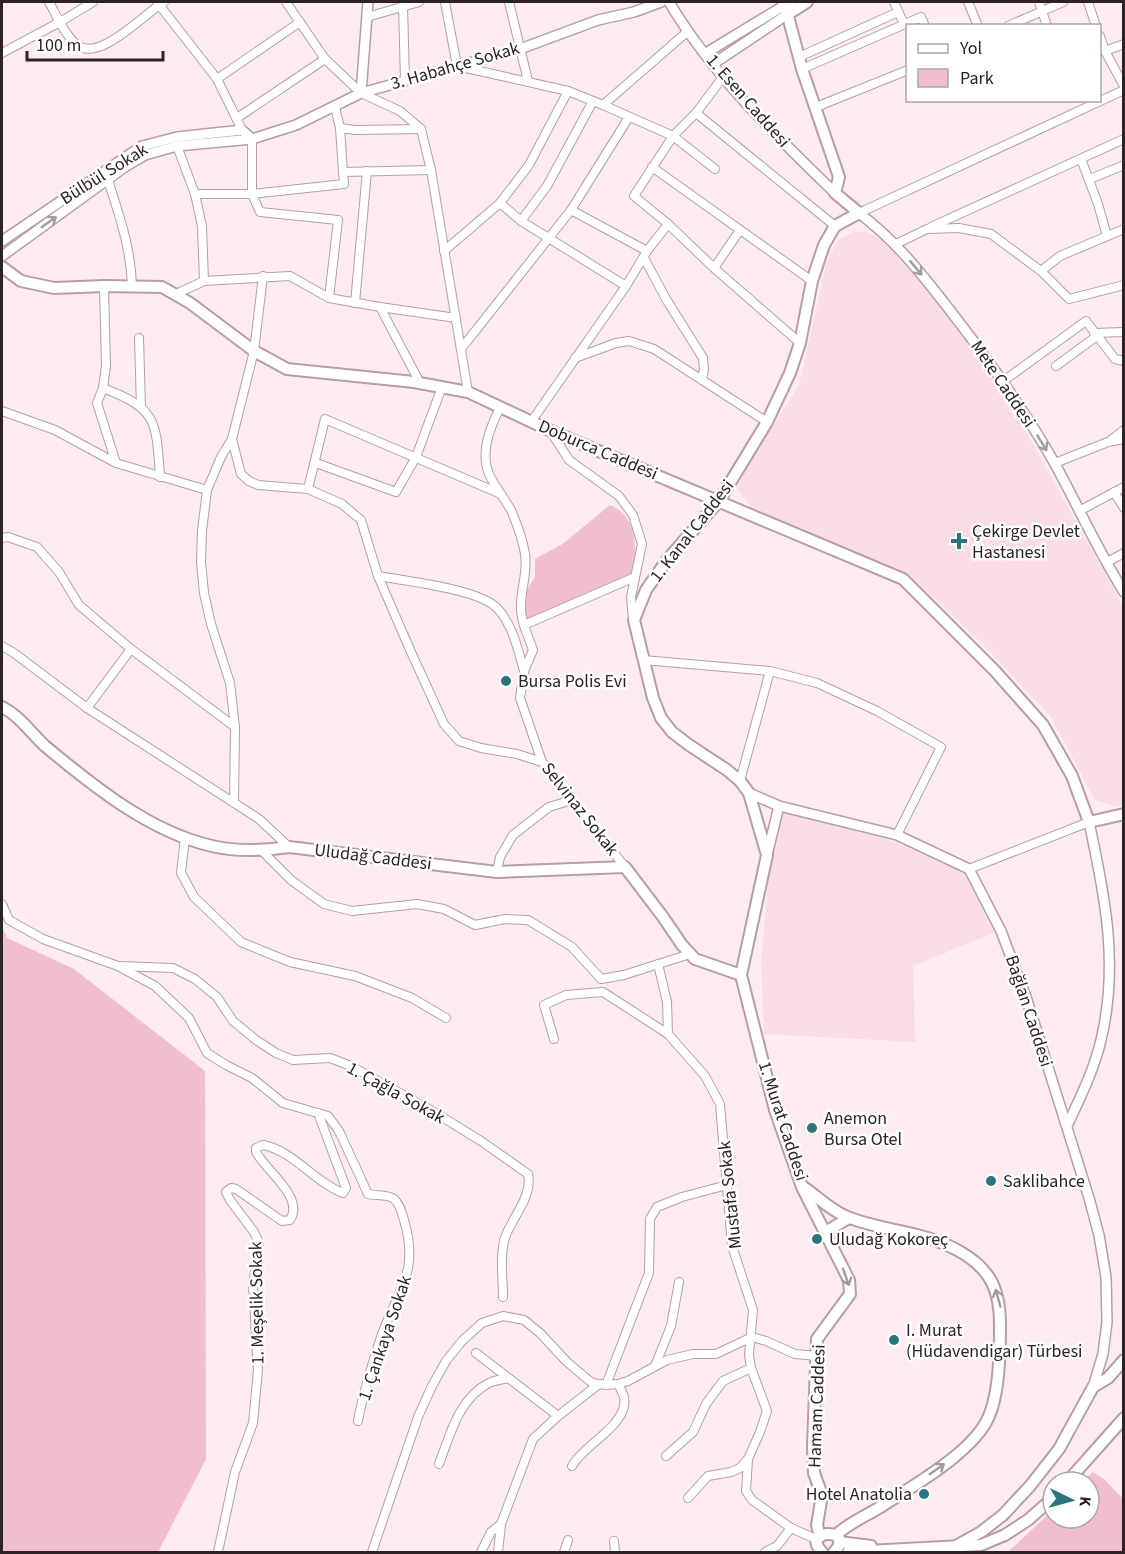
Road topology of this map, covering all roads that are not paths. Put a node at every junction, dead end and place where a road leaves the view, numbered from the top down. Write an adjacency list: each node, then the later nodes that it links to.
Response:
1 (50, 2): 22 (street)
2 (93, 2): 22 (street)
3 (160, 2): 22 (street); 44 (street)
4 (286, 2): 23 (street)
5 (368, 2): 21 (street)
6 (419, 2): 17 (street)
7 (445, 2): 40 (street)
8 (509, 2): 33 (street)
9 (661, 2): 33 (street, 3. Habahçe Sokak)
10 (669, 2): 30 (street, 1. Esen Caddesi)
11 (807, 2): 18 (main road)
12 (894, 2): 20 (street)
13 (968, 2): 26 (street)
14 (1039, 2): 19 (street)
15 (1063, 2): 19 (street)
16 (1088, 2): 29 (street)
17 (404, 6): 21 (street); 45 (street)
18 (787, 6): 36 (street); 37 (main road); 39 (street)
19 (1042, 10): 27 (street); 28 (street)
20 (898, 12): 24 (street); 37 (street)
21 (367, 17): 49 (street)
22 (60, 22): 35 (street)
23 (300, 22): 38 (street); 44 (street)
24 (904, 24): 25 (street); 41 (street)
25 (924, 24)
26 (977, 24)
27 (1012, 24)
28 (1046, 24)
29 (1095, 24)
30 (687, 32): 36 (street, 1. Esen Caddesi); 53 (street)
31 (1101, 39): 34 (street)
32 (1124, 44): 34 (street)
33 (520, 49): 40 (street, 3. Habahçe Sokak); 46 (street)
34 (1105, 51): 47 (street)
35 (2, 53)
36 (706, 53): 39 (street, 1. Esen Caddesi)
37 (799, 57): 41 (main road)
38 (325, 58): 49 (street); 57 (street)
39 (713, 64): 43 (street, 1. Esen Caddesi)
40 (457, 66): 45 (street, 3. Habahçe Sokak); 46 (street)
41 (802, 69): 54 (main road)
42 (906, 71): 54 (street)
43 (723, 77): 56 (street); 75 (street, 1. Esen Caddesi)
44 (217, 79): 57 (street)
45 (405, 80): 49 (street, 3. Habahçe Sokak)
46 (528, 81): 48 (street)
47 (1124, 88): 50 (street)
48 (567, 91): 51 (street); 79 (street)
49 (361, 93): 55 (street, 3. Habahçe Sokak); 60 (street)
50 (1101, 99)
51 (593, 101): 53 (street); 82 (street)
52 (1094, 102): 81 (street)
53 (603, 105): 58 (street)
54 (816, 106): 75 (main road)
55 (335, 107): 59 (street); 63 (street, 3. Habahçe Sokak)
56 (696, 112): 62 (street); 84 (street)
57 (237, 117): 61 (street)
58 (630, 117): 62 (street); 80 (street)
59 (340, 128): 60 (street); 72 (street)
60 (421, 129): 70 (street)
61 (242, 130): 63 (street); 73 (street, Bülbül Sokak)
62 (673, 136): 68 (street); 69 (street)
63 (252, 138): 65 (street, Bülbül Sokak); 77 (street)
64 (1124, 139): 66 (street)
65 (177, 146): 73 (street, Bülbül Sokak); 76 (street)
66 (1081, 159): 74 (street); 85 (street)
67 (1124, 165): 74 (street)
68 (652, 167): 83 (street); 87 (street)
69 (715, 169)
70 (431, 170): 71 (street); 92 (street)
71 (367, 171): 72 (street); 107 (street)
72 (343, 172): 77 (street)
73 (105, 176): 90 (street, Bülbül Sokak); 94 (street, Bülbül Sokak, one-way to 73); 103 (street)
74 (1090, 179): 88 (street)
75 (836, 193): 78 (main road)
76 (195, 194): 77 (street); 99 (street)
77 (252, 194): 106 (street)
78 (847, 202): 81 (main road, Mete Caddesi); 84 (main road, 1. Kanal Caddesi)
79 (500, 203): 82 (street); 92 (street)
80 (571, 210): 89 (street); 93 (street)
81 (859, 213): 84 (main road); 91 (street, Mete Caddesi)
82 (521, 221): 89 (street)
83 (668, 224): 93 (street); 96 (street)
84 (835, 226): 100 (main road, 1. Kanal Caddesi)
85 (927, 229): 91 (street); 97 (street)
86 (1124, 229): 88 (street)
87 (740, 230): 96 (street); 100 (street)
88 (1107, 236): 97 (street)
89 (549, 239): 104 (street); 114 (street)
90 (2, 241)
91 (896, 244): 120 (street, Mete Caddesi, one-way to 120)
92 (444, 251): 109 (street)
93 (645, 254): 104 (street); 119 (street)
94 (2, 256)
95 (2, 267): 102 (main road, Doburca Caddesi)
96 (714, 268): 113 (street)
97 (1041, 271): 101 (street)
98 (263, 276): 99 (street); 106 (street); 115 (street)
99 (204, 281): 105 (street)
100 (812, 281): 113 (main road, 1. Kanal Caddesi)
101 (1124, 285)
102 (104, 286): 103 (main road, Doburca Caddesi); 123 (street)
103 (132, 286): 105 (main road, Doburca Caddesi)
104 (626, 286): 116 (street)
105 (176, 294): 115 (main road, Doburca Caddesi)
106 (330, 298): 107 (street)
107 (355, 303): 108 (street)
108 (380, 307): 109 (street); 121 (street)
109 (456, 318): 114 (street)
110 (1124, 332): 111 (street)
111 (1096, 334): 117 (street); 118 (street); 120 (street)
112 (139, 338): 125 (street)
113 (800, 343): 129 (main road, 1. Kanal Caddesi)
114 (461, 349): 124 (street)
115 (254, 351): 121 (main road, Doburca Caddesi); 132 (street)
116 (574, 359): 119 (street); 128 (street)
117 (1124, 361)
118 (1056, 366)
119 (702, 380): 129 (street)
120 (1002, 382): 138 (street, Mete Caddesi, one-way to 138)
121 (420, 383): 122 (main road, Doburca Caddesi)
122 (442, 387): 124 (main road, Doburca Caddesi); 135 (street)
123 (103, 388): 125 (street); 136 (street)
124 (468, 392): 126 (main road, Doburca Caddesi)
125 (141, 407): 139 (street)
126 (500, 408): 128 (main road, Doburca Caddesi); 144 (street, Selvinaz Sokak)
127 (2, 411): 136 (street)
128 (531, 422): 131 (main road, Doburca Caddesi)
129 (767, 422): 145 (main road, 1. Kanal Caddesi)
130 (1124, 430): 134 (street)
131 (551, 431): 145 (main road, Doburca Caddesi); 152 (street)
132 (232, 439): 141 (street); 142 (street)
133 (1124, 439): 134 (street)
134 (1108, 442): 138 (street)
135 (416, 457): 137 (street); 137 (street); 144 (street)
136 (117, 463): 139 (street)
137 (316, 463): 142 (street)
138 (1054, 463): 147 (street, Mete Caddesi)
139 (160, 477): 141 (street)
140 (1124, 487): 143 (street)
141 (207, 489): 163 (street)
142 (308, 489): 151 (street)
143 (1114, 492): 146 (street); 147 (street)
144 (501, 494): 155 (street, Selvinaz Sokak)
145 (718, 501): 154 (main road, 1. Kanal Caddesi); 171 (main road, Doburca Caddesi)
146 (1124, 508)
147 (1079, 511): 153 (street, Mete Caddesi)
148 (2, 538): 157 (street)
149 (1124, 553): 150 (street)
150 (1111, 560)
151 (378, 576): 159 (street); 164 (street)
152 (634, 577): 154 (street); 155 (street)
153 (1124, 592)
154 (634, 620): 158 (main road)
155 (524, 626): 159 (street, Selvinaz Sokak)
156 (2, 646): 162 (street)
157 (131, 649): 162 (street); 163 (street)
158 (644, 660): 160 (street); 165 (main road)
159 (524, 671): 164 (street, Selvinaz Sokak)
160 (770, 671): 165 (street); 172 (street)
161 (2, 707): 173 (main road, Uludağ Caddesi)
162 (87, 708): 168 (street)
163 (235, 727): 168 (street)
164 (542, 762): 167 (street, Selvinaz Sokak)
165 (740, 781): 166 (main road)
166 (749, 793): 169 (street); 176 (main road)
167 (572, 800): 177 (street, Selvinaz Sokak); 179 (street)
168 (234, 802): 174 (street)
169 (779, 806): 172 (street); 176 (street)
170 (1124, 814): 171 (main road)
171 (1089, 822): 178 (street); 191 (street)
172 (897, 835): 178 (street)
173 (185, 837): 175 (main road, Uludağ Caddesi); 187 (street)
174 (289, 847): 175 (main road, Uludağ Caddesi); 179 (main road, Uludağ Caddesi)
175 (262, 851): 185 (street)
176 (767, 855): 184 (main road)
177 (625, 867): 179 (main road, Uludağ Caddesi); 181 (main road)
178 (969, 869): 191 (street, Bağlan Caddesi)
179 (497, 872)
180 (2, 904): 183 (street, 1. Çankaya Sokak)
181 (690, 954): 182 (street); 184 (main road)
182 (658, 964): 185 (street); 188 (street)
183 (118, 966): 190 (street, 1. Çankaya Sokak); 197 (street, 1. Çağla Sokak)
184 (741, 975): 193 (main road, 1. Murat Caddesi)
185 (601, 979): 186 (street)
186 (603, 992): 188 (street, Mustafa Sokak); 189 (street)
187 (446, 1018)
188 (668, 1034): 192 (street, Mustafa Sokak)
189 (554, 1040)
190 (318, 1113): 210 (street, 1. Çankaya Sokak); 226 (street, 1. Meşelik Sokak)
191 (1066, 1126): 207 (street, Bağlan Caddesi)
192 (727, 1185): 198 (street, Mustafa Sokak); 205 (street)
193 (802, 1187): 194 (main road, 1. Murat Caddesi); 195 (main road, Hamam Caddesi)
194 (849, 1218): 195 (main road); 220 (main road, 1. Murat Caddesi, one-way to 194)
195 (825, 1232): 200 (main road, Hamam Caddesi, one-way to 200)
196 (680, 1282): 202 (street)
197 (503, 1297)
198 (752, 1337): 200 (street); 202 (street); 203 (street, Mustafa Sokak)
199 (476, 1353): 204 (street)
200 (817, 1356): 223 (main road, Hamam Caddesi)
201 (1124, 1360): 207 (main road)
202 (654, 1366): 206 (street)
203 (751, 1368): 211 (street); 212 (street, Mustafa Sokak)
204 (508, 1378): 208 (street); 213 (street)
205 (602, 1384): 206 (street); 208 (street); 227 (street)
206 (618, 1384): 214 (street)
207 (1094, 1387): 224 (main road)
208 (558, 1416): 218 (street)
209 (1124, 1418): 215 (main road)
210 (358, 1421)
211 (666, 1456)
212 (748, 1459): 216 (street); 219 (street, Mustafa Sokak)
213 (439, 1464)
214 (572, 1466)
215 (1078, 1470)
216 (688, 1498)
217 (1041, 1509): 224 (main road)
218 (501, 1524): 228 (street); 229 (street)
219 (791, 1528): 223 (street, Mustafa Sokak); 232 (street)
220 (837, 1538): 223 (main road); 225 (main road); 233 (main road)
221 (568, 1540): 230 (street)
222 (614, 1541): 231 (street)
223 (819, 1546)
224 (954, 1547): 225 (main road)
225 (890, 1551): 234 (main road)
226 (218, 1552)
227 (372, 1552)
228 (481, 1552)
229 (498, 1552)
230 (564, 1552)
231 (615, 1552)
232 (765, 1552)
233 (834, 1552)
234 (848, 1552)

